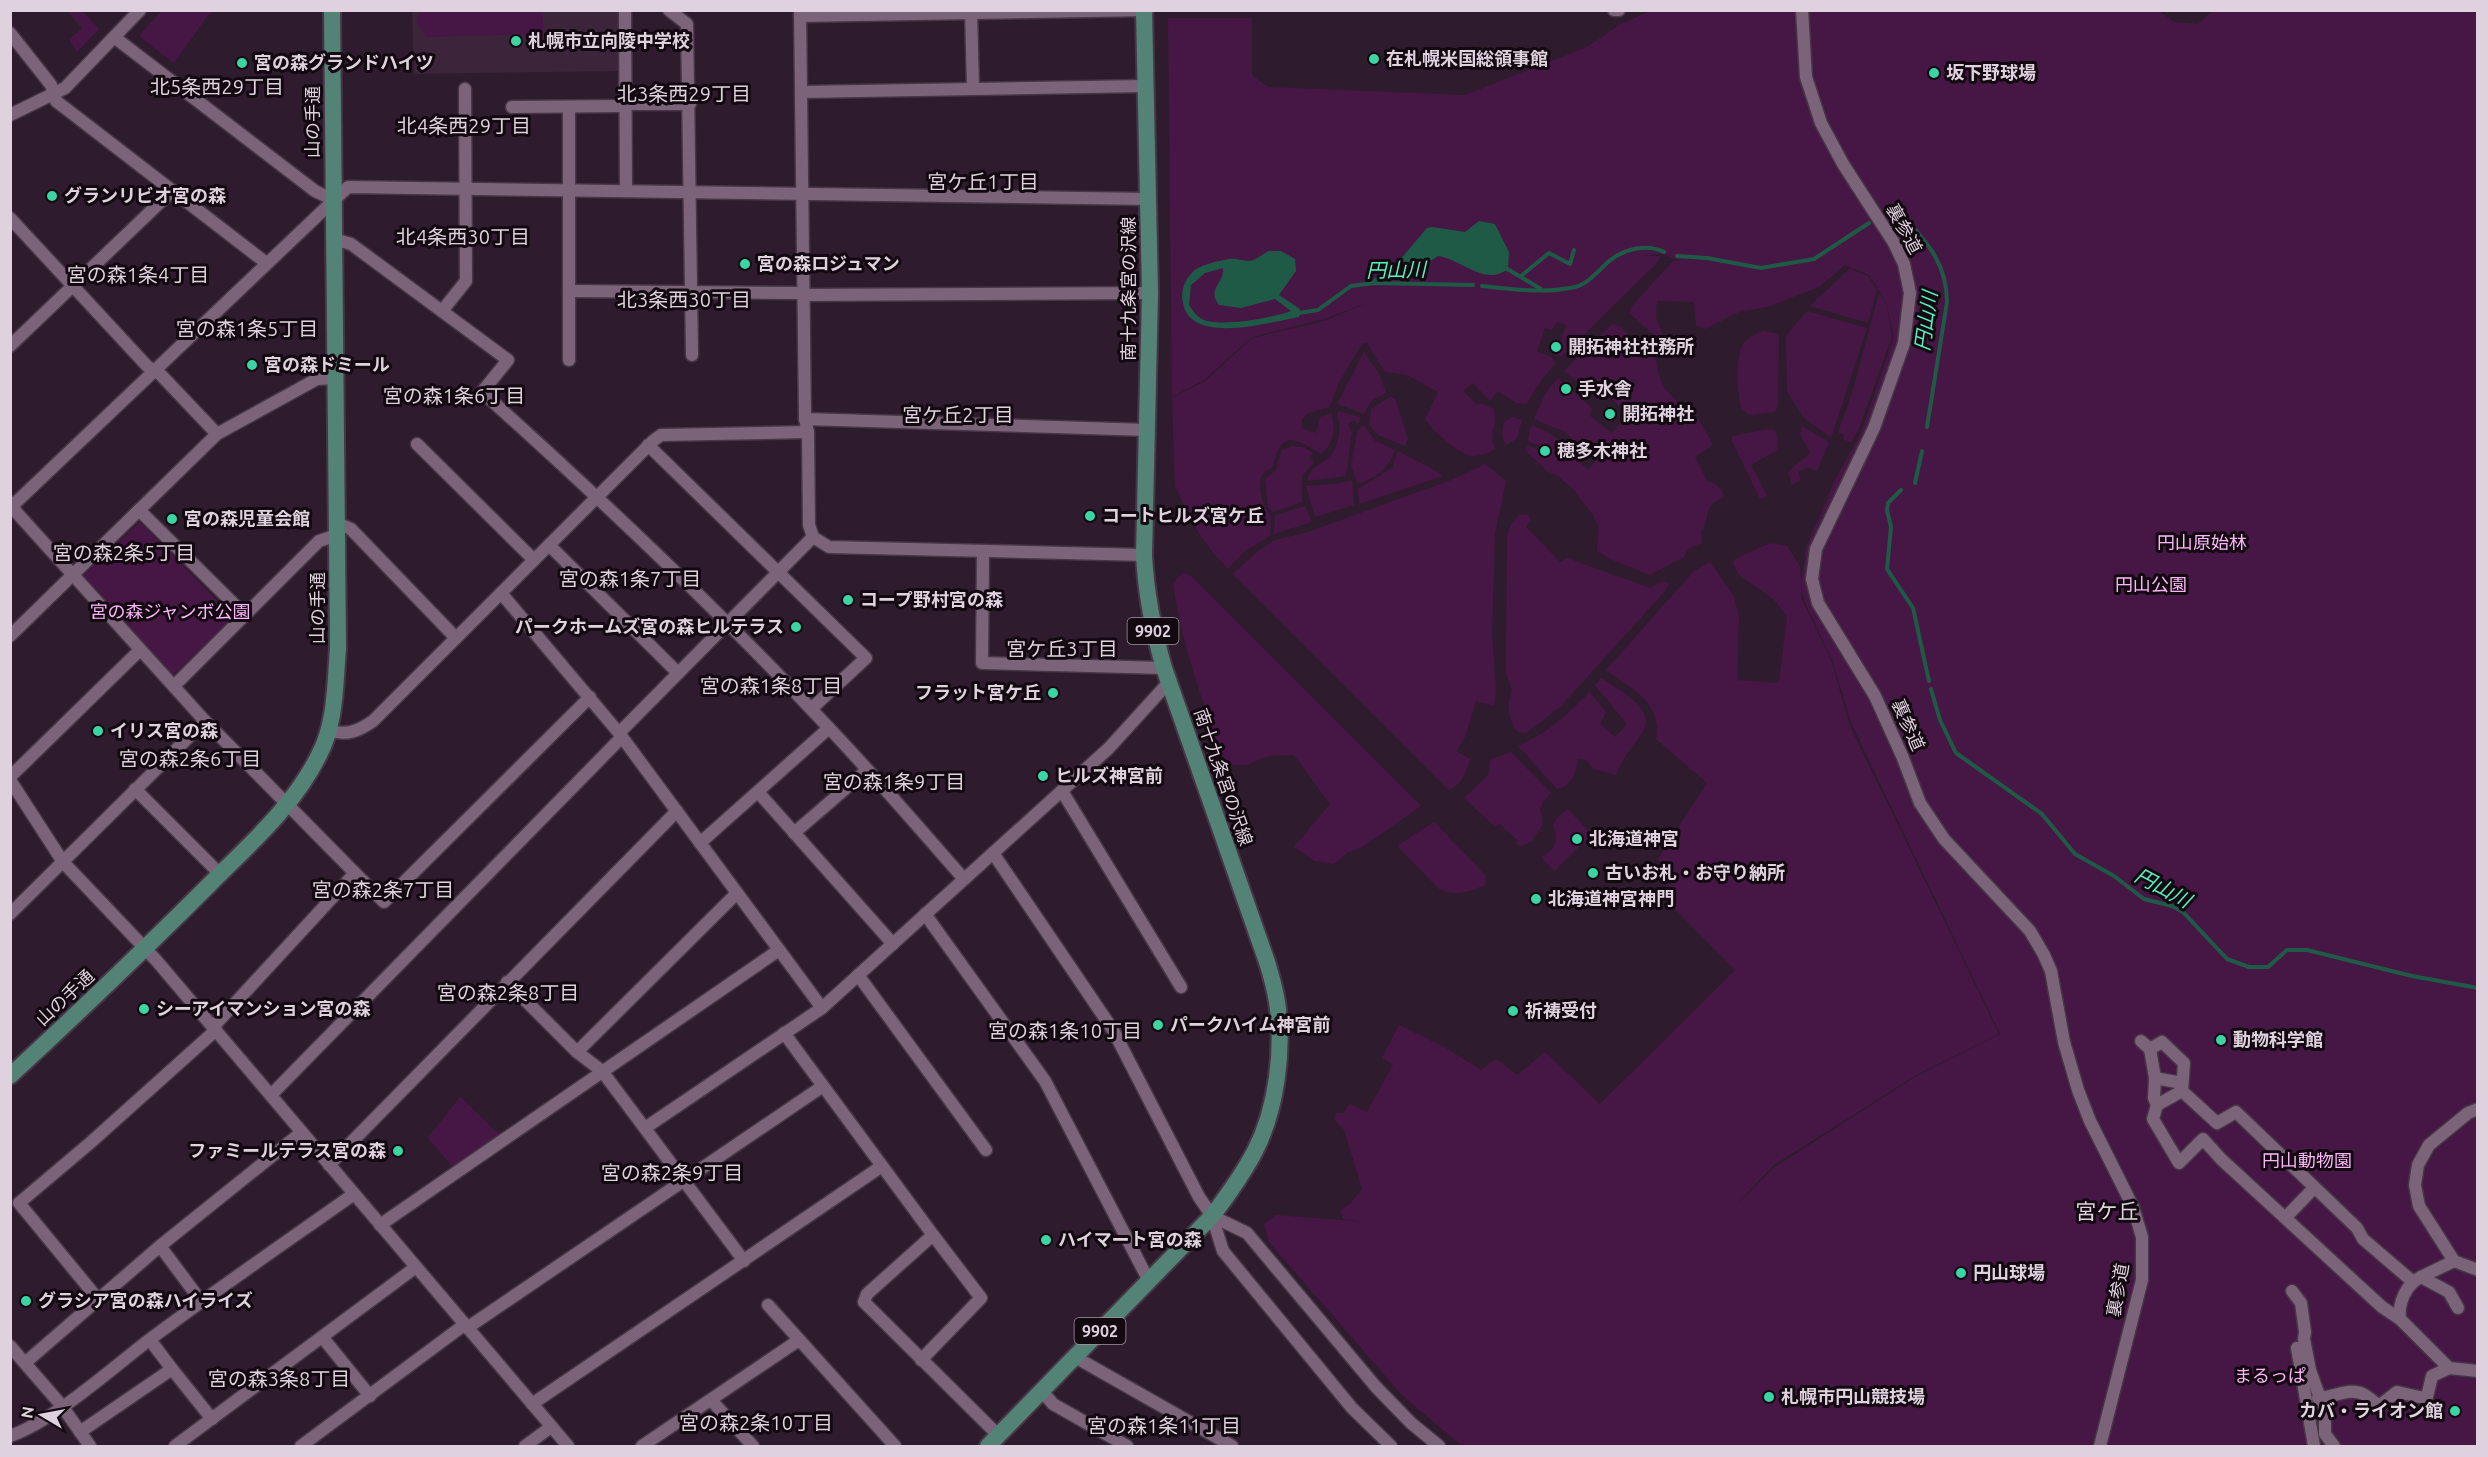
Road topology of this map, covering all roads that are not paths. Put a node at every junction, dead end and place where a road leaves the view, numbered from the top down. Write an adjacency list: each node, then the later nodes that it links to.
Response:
1 (140, 10): 10 (street)
2 (332, 10): 27 (main road, 山の手通)
3 (626, 10): 17 (street)
4 (669, 10): 16 (street)
5 (1145, 10): 7 (street); 11 (main road, 南十九条宮の沢線 / 9902)
6 (1802, 10): 173 (street, 裏参道)
7 (971, 12): 8 (street); 12 (street)
8 (800, 13): 14 (street)
9 (10, 33): 15 (street)
10 (114, 37): 15 (street); 27 (street)
11 (1145, 86): 12 (street); 28 (main road, 南十九条宮の沢線 / 9902)
12 (973, 88): 14 (street)
13 (465, 89): 21 (street)
14 (801, 92): 26 (street)
15 (53, 94): 20 (street); 23 (street)
16 (690, 104): 17 (street); 25 (street)
17 (626, 105): 19 (street); 24 (street)
18 (512, 107): 19 (street)
19 (569, 107): 22 (street)
20 (10, 115)
21 (465, 188): 22 (street); 27 (street); 37 (street)
22 (569, 190): 24 (street); 33 (street)
23 (172, 191): 31 (street); 32 (street)
24 (626, 191): 25 (street)
25 (690, 192): 26 (street); 34 (street)
26 (802, 194): 28 (street); 36 (street)
27 (334, 200): 30 (main road, 山の手通); 31 (street)
28 (1148, 200): 35 (main road, 南十九条宮の沢線 / 9902)
29 (10, 218): 32 (street)
30 (334, 239): 37 (street); 42 (main road, 山の手通)
31 (266, 262): 41 (street)
32 (73, 286): 38 (street); 41 (street)
33 (569, 291): 34 (street); 40 (street)
34 (691, 291): 36 (street); 39 (street)
35 (1150, 293): 36 (street); 44 (main road, 南十九条宮の沢線 / 9902)
36 (803, 294): 43 (street)
37 (442, 311): 49 (street)
38 (10, 346)
39 (692, 355)
40 (568, 360)
41 (154, 370): 46 (street); 50 (street)
42 (335, 378): 46 (street); 52 (main road, 山の手通)
43 (805, 419): 44 (street); 45 (street)
44 (1147, 430): 56 (main road, 南十九条宮の沢線 / 9902)
45 (808, 432): 48 (street); 53 (street)
46 (218, 434): 51 (street)
47 (417, 444): 57 (street)
48 (648, 445): 49 (street); 58 (street)
49 (598, 496): 54 (street); 62 (street)
50 (11, 506): 59 (street)
51 (139, 510): 59 (street); 61 (street)
52 (337, 529): 61 (street); 64 (street); 73 (main road, 山の手通)
53 (813, 537): 55 (street); 58 (street)
54 (549, 545): 57 (street); 66 (street)
55 (983, 551): 56 (street); 67 (street)
56 (1144, 555): 67 (main road, 南十九条宮の沢線 / 9902)
57 (534, 560): 60 (street)
58 (779, 571): 62 (street); 70 (street)
59 (74, 575): 63 (street); 65 (street)
60 (501, 593): 64 (street); 69 (street)
61 (245, 615): 68 (street)
62 (728, 623): 66 (street); 70 (street)
63 (10, 636)
64 (456, 638): 73 (street)
65 (140, 650): 68 (street); 76 (street)
66 (678, 673): 74 (street)
67 (1166, 675): 78 (street); 120 (main road, 南十九条宮の沢線 / 9902)
68 (174, 686): 71 (street)
69 (590, 697): 74 (street); 86 (street)
70 (811, 709): 72 (street)
71 (205, 721): 77 (street); 80 (street)
72 (829, 728): 75 (street); 79 (street)
73 (329, 731): 80 (main road, 山の手通)
74 (620, 735): 81 (street); 107 (street)
75 (867, 770): 82 (street); 88 (street)
76 (10, 778): 85 (street)
77 (135, 789): 85 (street); 87 (street)
78 (1062, 791): 84 (street); 97 (street)
79 (758, 792): 82 (street); 83 (street)
80 (287, 805): 86 (street); 87 (main road, 山の手通)
81 (677, 811): 83 (street); 96 (street)
82 (794, 833): 92 (street)
83 (700, 843): 89 (street)
84 (993, 853): 88 (street); 120 (street)
85 (63, 862): 90 (street); 93 (street)
86 (355, 873): 99 (street)
87 (220, 874): 93 (main road, 山の手通)
88 (964, 879): 91 (street)
89 (737, 893): 94 (street); 101 (street)
90 (10, 914)
91 (926, 914): 92 (street); 130 (street)
92 (892, 944): 95 (street)
93 (146, 948): 99 (street); 103 (main road, 山の手通)
94 (779, 950): 98 (street); 102 (street)
95 (858, 975): 98 (street); 114 (street)
96 (507, 982): 101 (street); 115 (street)
97 (1181, 987)
98 (822, 1008): 100 (street)
99 (215, 1028): 107 (street); 132 (street)
100 (784, 1034): 105 (street); 111 (street)
101 (577, 1052): 102 (street)
102 (602, 1071): 111 (street); 122 (street)
103 (10, 1076)
104 (2155, 1078): 106 (street); 106 (street); 108 (street)
105 (823, 1086): 116 (street); 117 (street)
106 (2182, 1087): 108 (street); 110 (street)
107 (271, 1095): 112 (street)
108 (2157, 1105): 113 (street)
109 (2478, 1109): 126 (street)
110 (2217, 1123): 113 (street); 118 (street)
111 (645, 1128): 117 (street)
112 (302, 1132): 115 (street); 124 (street)
113 (2203, 1139): 121 (street)
114 (986, 1150)
115 (329, 1165): 119 (street)
116 (882, 1166): 123 (street); 125 (street)
117 (686, 1180): 125 (street); 137 (street)
118 (2313, 1188): 121 (street); 129 (street)
119 (354, 1194): 122 (street); 133 (street)
120 (1212, 1216): 130 (main road, 南十九条宮の沢線 / 9902); 171 (street); 172 (street)
121 (2286, 1218): 136 (street)
122 (380, 1225): 127 (street)
123 (933, 1235): 144 (street); 144 (street)
124 (160, 1246): 132 (street); 133 (street)
125 (744, 1261): 153 (street)
126 (2454, 1261): 128 (street); 129 (street)
127 (416, 1267): 137 (street); 138 (street)
128 (2478, 1270)
129 (2416, 1279): 135 (street); 136 (street)
130 (1149, 1281): 143 (main road, 南十九条宮の沢線 / 9902)
131 (2292, 1291): 151 (street)
132 (98, 1299): 145 (street)
133 (201, 1301): 139 (street)
134 (768, 1305): 140 (street)
135 (2458, 1308)
136 (2400, 1319): 146 (street)
137 (466, 1326): 150 (street); 153 (street)
138 (322, 1338): 150 (street); 155 (street)
139 (150, 1340): 147 (street); 154 (street)
140 (800, 1340): 152 (street); 168 (street)
141 (10, 1346): 145 (street)
142 (2297, 1348): 174 (street)
143 (1075, 1357): 149 (main road, 南十九条宮の沢線 / 9902); 160 (street)
144 (921, 1360): 159 (street)
145 (26, 1362): 154 (street)
146 (2449, 1368): 148 (street); 151 (street)
147 (172, 1369): 155 (street); 157 (street)
148 (2478, 1371)
149 (1042, 1391): 159 (main road, 南十九条宮の沢線 / 9902); 169 (street)
150 (370, 1396): 163 (street)
151 (2318, 1398): 175 (street)
152 (711, 1400): 166 (street); 167 (street)
153 (532, 1404): 156 (street)
154 (62, 1406): 157 (street); 158 (street)
155 (212, 1419): 162 (street)
156 (551, 1427): 164 (street); 165 (street)
157 (80, 1432): 161 (street)
158 (10, 1436)
159 (993, 1441)
160 (1215, 1442): 170 (street)
161 (90, 1446)
162 (175, 1446)
163 (301, 1446)
164 (525, 1446)
165 (568, 1446)
166 (642, 1446)
167 (753, 1446)
168 (895, 1446)
169 (1127, 1446)
170 (1232, 1446)
171 (1391, 1446)
172 (1439, 1446)
173 (2100, 1446)
174 (2314, 1446)
175 (2334, 1446)

